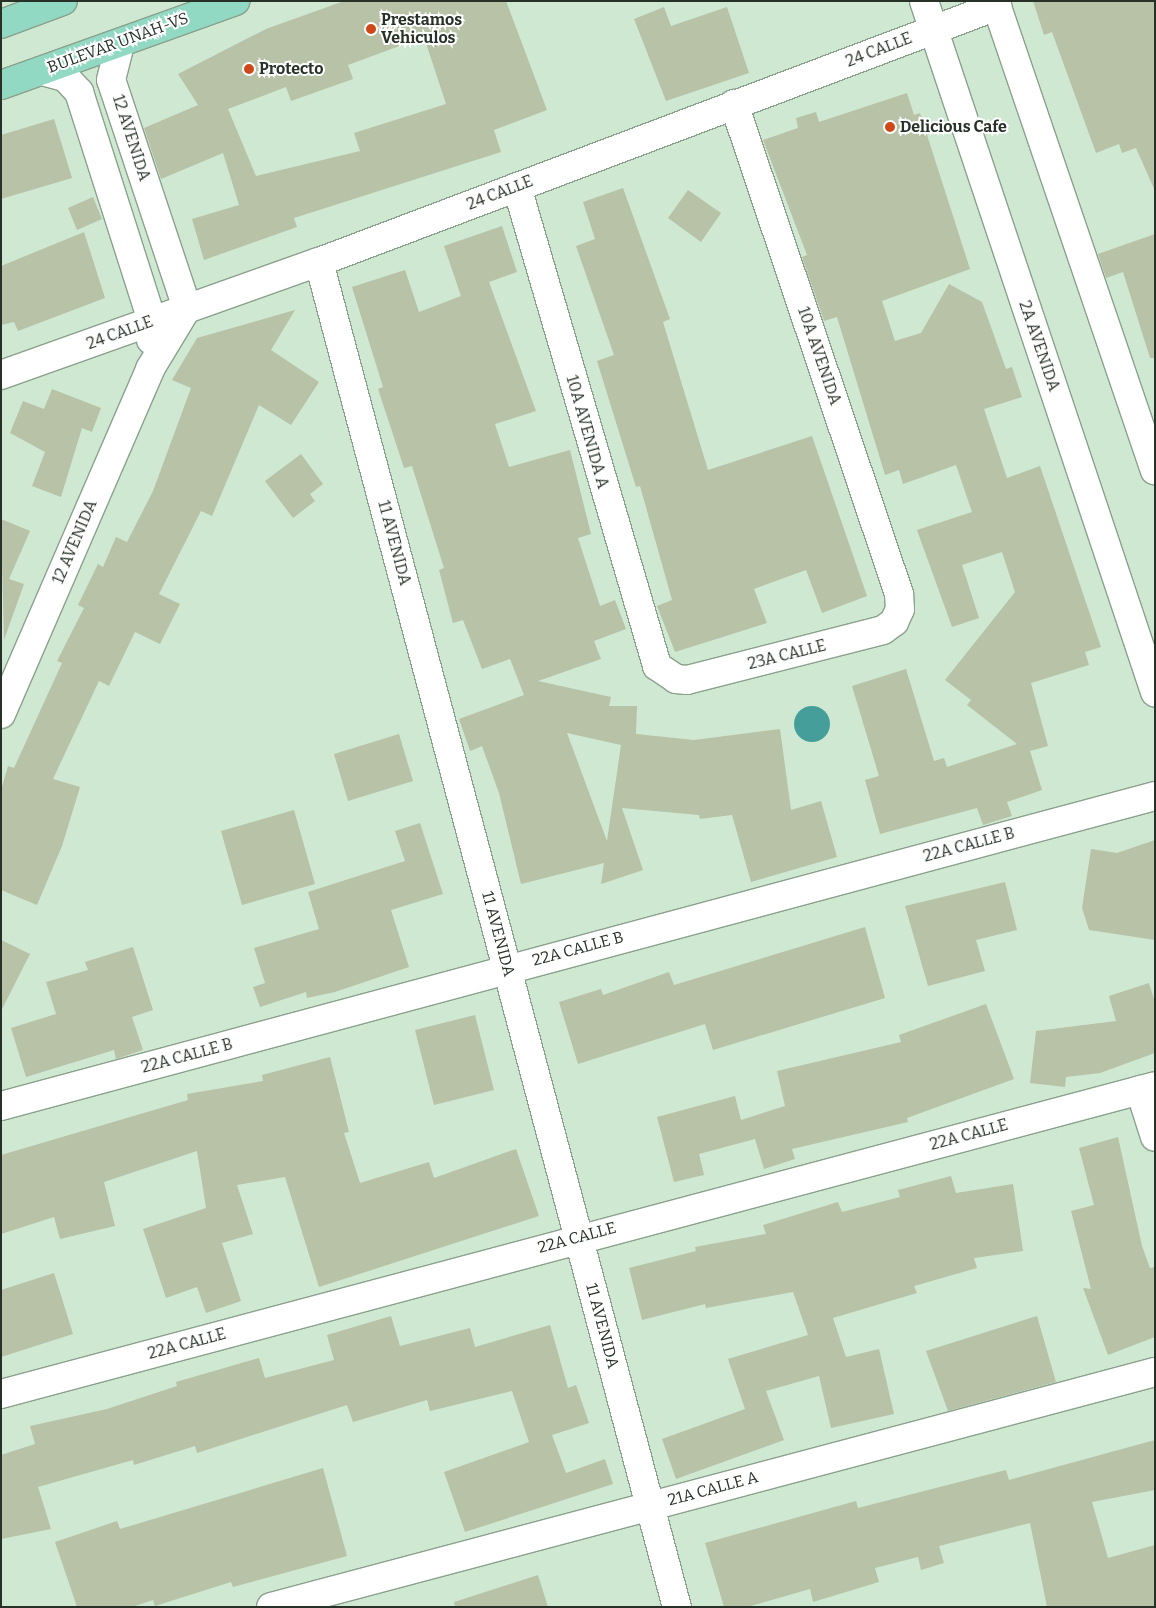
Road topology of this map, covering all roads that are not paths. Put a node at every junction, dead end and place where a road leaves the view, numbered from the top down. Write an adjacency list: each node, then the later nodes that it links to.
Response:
1 (63, 1): 5 (main road)
2 (234, 1): 7 (main road, BULEVAR UNAH-VS)
3 (924, 1): 6 (street, 2A AVENIDA)
4 (996, 4): 6 (street, 24 CALLE); 17 (street)
5 (1, 24)
6 (933, 29): 10 (street, 24 CALLE); 20 (street, 2A AVENIDA)
7 (120, 43): 8 (main road, BULEVAR UNAH-VS); 13 (street, 12 AVENIDA)
8 (42, 71): 9 (main road, BULEVAR UNAH-VS); 14 (street, 12 AVENIDA)
9 (1, 85)
10 (734, 104): 11 (street, 24 CALLE); 18 (street, 10A AVENIDA)
11 (517, 187): 12 (street, 24 CALLE); 19 (street, 10A AVENIDA A)
12 (318, 262): 13 (street, 24 CALLE); 23 (street, 11 AVENIDA)
13 (187, 308): 14 (street, 24 CALLE); 15 (street, 12 AVENIDA)
14 (152, 321): 15 (street, 12 AVENIDA); 16 (street, 24 CALLE)
15 (150, 369): 21 (street, 12 AVENIDA)
16 (1, 376)
17 (1155, 470)
18 (900, 608): 19 (street, 23A CALLE)
19 (664, 673)
20 (1155, 692)
21 (1, 714)
22 (1155, 796): 23 (street, 22A CALLE B)
23 (507, 968): 25 (street, 22A CALLE B); 27 (street, 11 AVENIDA)
24 (1148, 1088): 26 (street); 27 (street, 22A CALLE)
25 (1, 1106)
26 (1155, 1137)
27 (578, 1237): 29 (street, 22A CALLE); 30 (street, 11 AVENIDA)
28 (1155, 1372): 30 (street, 21A CALLE A)
29 (1, 1394)
30 (650, 1505): 31 (street, 21A CALLE A); 32 (street, 11 AVENIDA)
31 (271, 1607)
32 (677, 1607)

